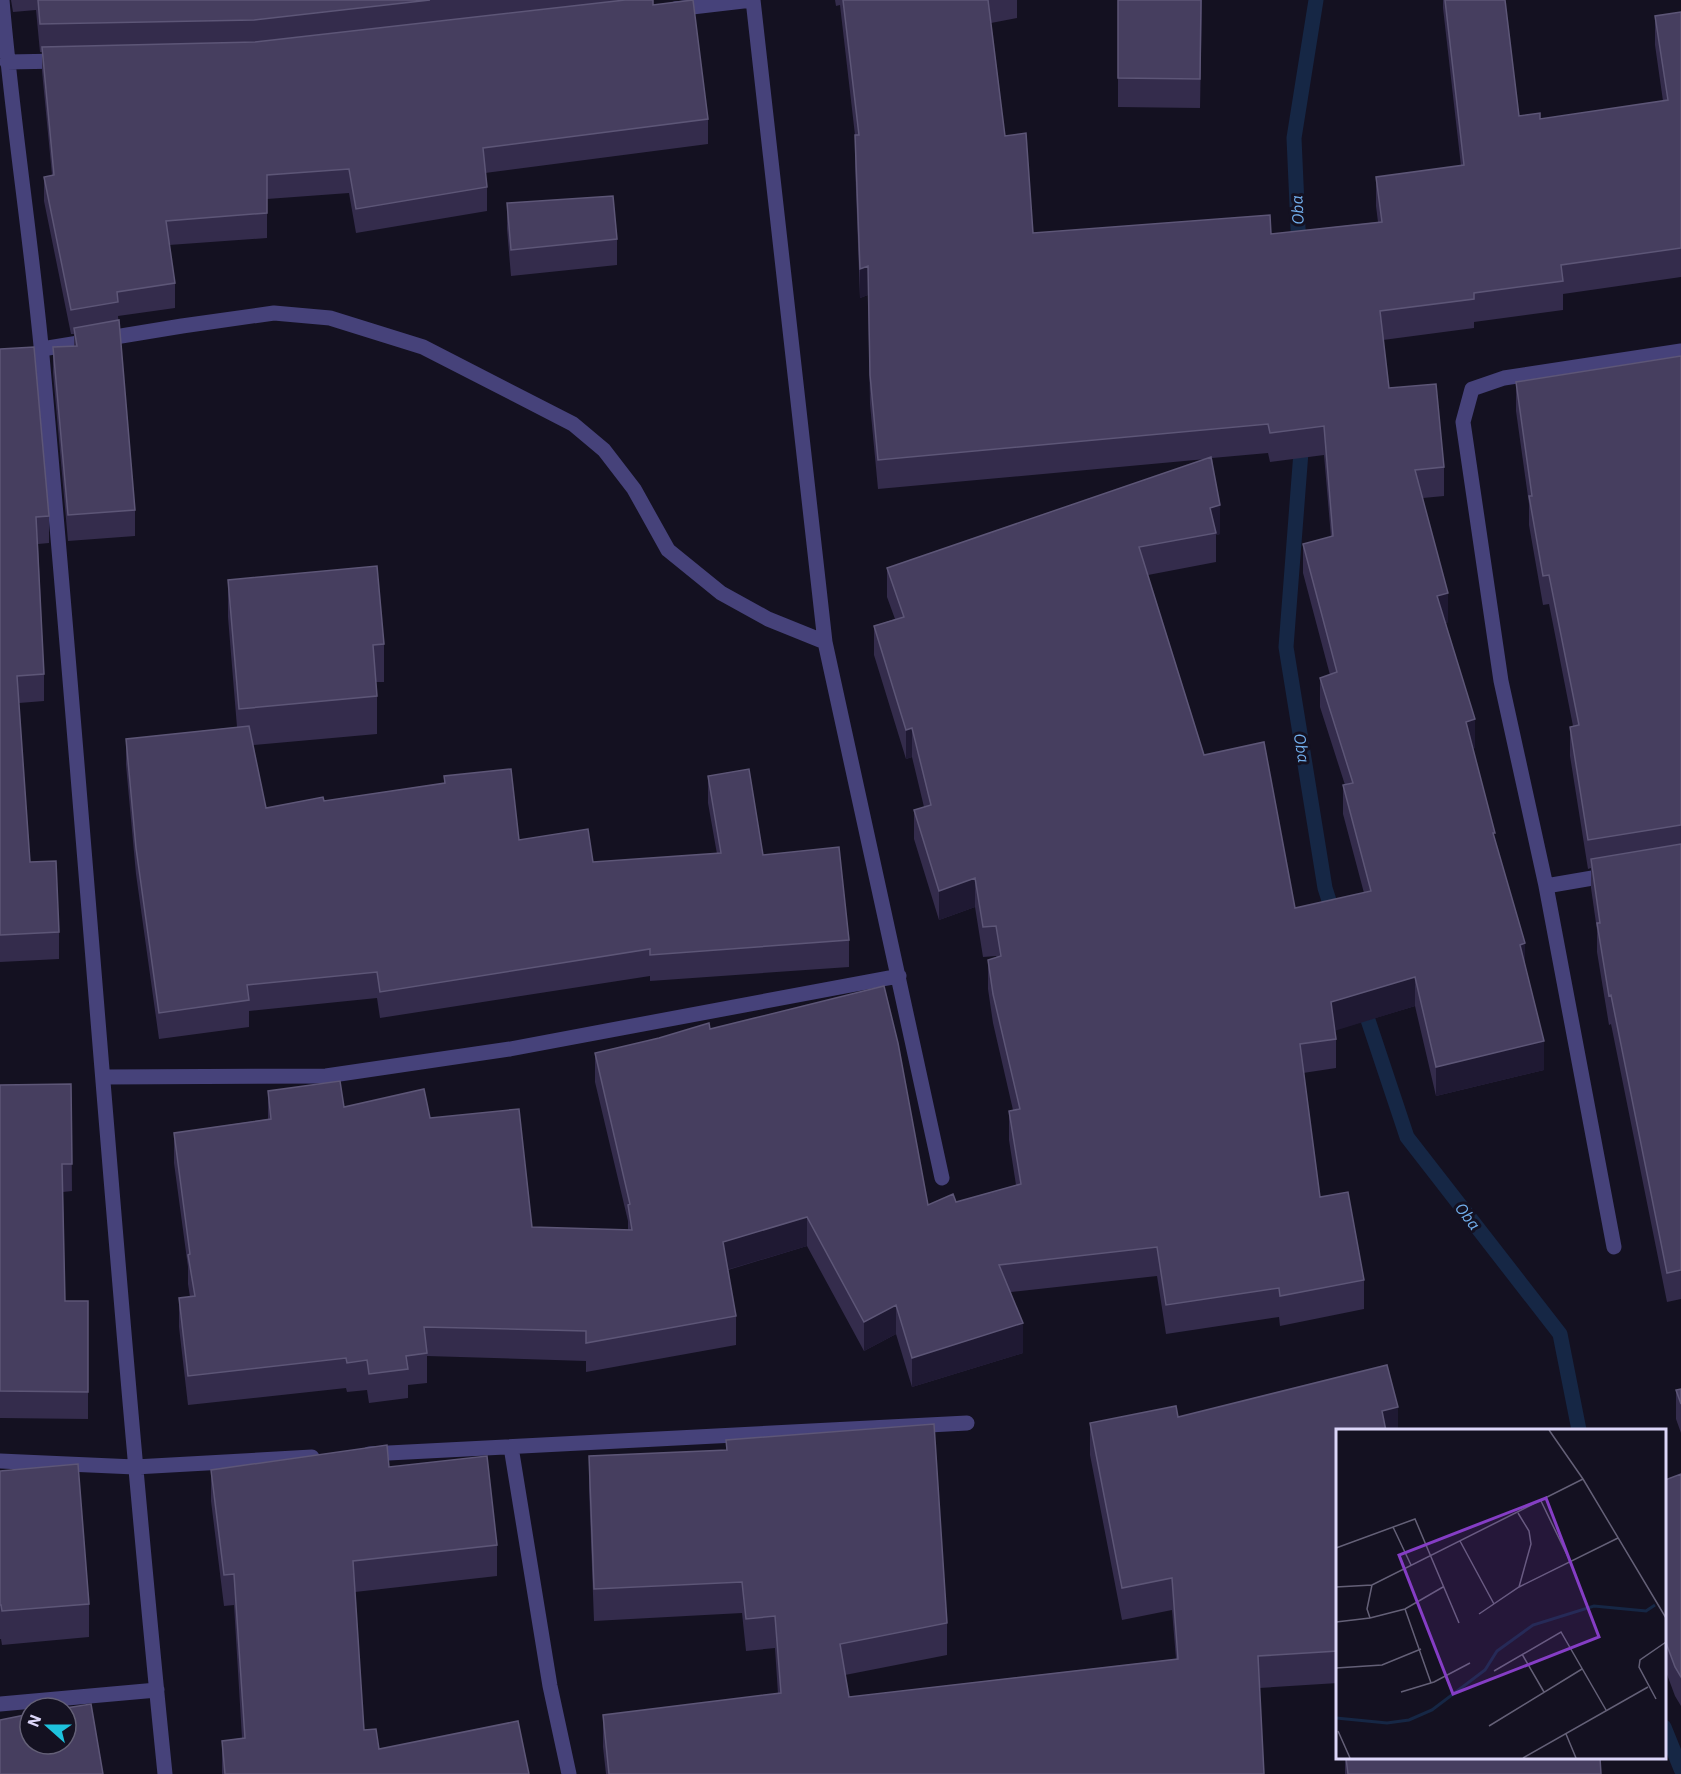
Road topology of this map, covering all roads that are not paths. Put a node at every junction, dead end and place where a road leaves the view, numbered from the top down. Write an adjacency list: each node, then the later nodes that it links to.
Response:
1 (2, 0): 5 (street)
2 (753, 0): 3 (street); 8 (street)
3 (657, 11)
4 (78, 60): 5 (street)
5 (7, 62): 6 (street)
6 (42, 349): 8 (street); 12 (street)
7 (1681, 351): 10 (street)
8 (825, 642): 11 (street)
9 (1625, 873): 10 (street)
10 (1546, 886): 14 (street)
11 (899, 976): 12 (street); 13 (street)
12 (104, 1077): 20 (street)
13 (942, 1178)
14 (1614, 1247)
15 (967, 1423): 16 (street)
16 (512, 1447): 17 (street); 24 (street)
17 (359, 1455)
18 (323, 1457): 20 (street)
19 (0, 1461): 20 (street)
20 (135, 1467): 21 (street)
21 (157, 1690): 22 (street); 23 (street)
22 (0, 1704)
23 (165, 1774)
24 (569, 1774)

